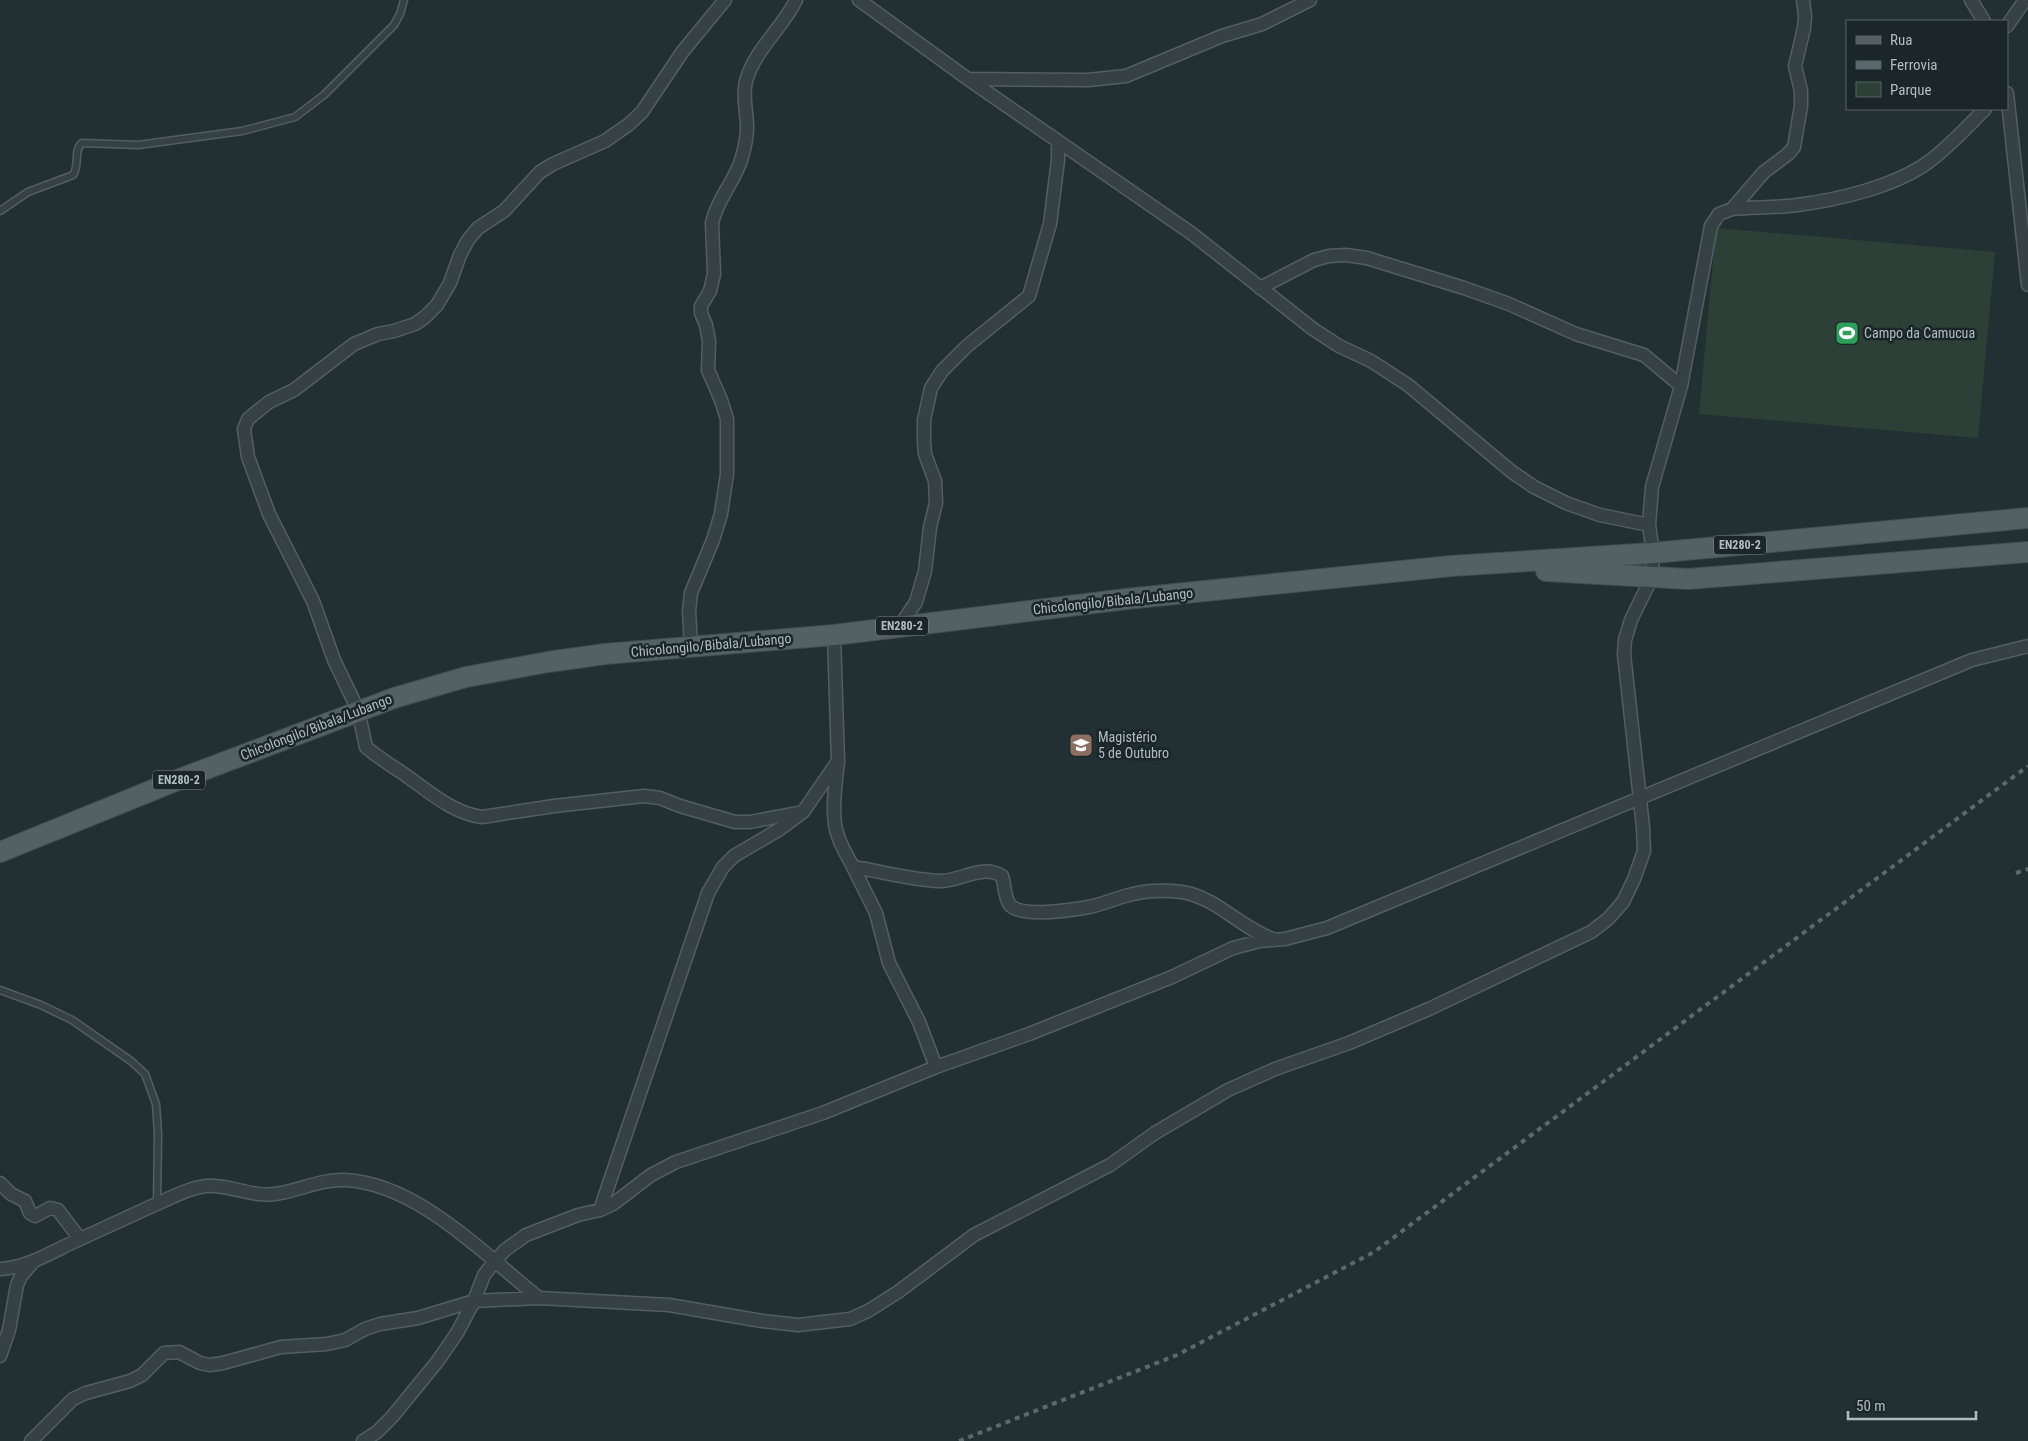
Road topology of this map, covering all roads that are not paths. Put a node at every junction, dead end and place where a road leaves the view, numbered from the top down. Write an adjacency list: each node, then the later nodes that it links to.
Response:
1 (404, 0): 16 (lane)
2 (725, 0): 30 (street)
3 (796, 0): 28 (street)
4 (859, 0): 11 (street)
5 (1310, 0): 11 (street)
6 (1803, 0): 15 (street)
7 (1970, 0): 9 (street)
8 (2025, 0): 10 (street)
9 (1983, 20)
10 (2008, 25)
11 (968, 79): 14 (street)
12 (2008, 101): 17 (street)
13 (1984, 110): 15 (street)
14 (1058, 142): 18 (street); 26 (street)
15 (1732, 209): 19 (street)
16 (0, 211)
17 (2028, 285)
18 (1260, 288): 19 (street); 21 (street)
19 (1681, 386): 21 (street)
20 (2028, 518): 23 (main road, EN280-2)
21 (1649, 525): 23 (street)
22 (2028, 552): 25 (main road, EN280-2)
23 (1653, 553): 24 (main road, EN280-2); 25 (street)
24 (1452, 566): 25 (main road, EN280-2); 26 (main road, Chicolongilo/Bibala/Lubango / EN280-2)
25 (1652, 577): 32 (street)
26 (900, 626): 27 (main road, Chicolongilo/Bibala/Lubango / EN280-2)
27 (834, 635): 28 (main road, Chicolongilo/Bibala/Lubango / EN280-2); 31 (street)
28 (691, 646): 30 (main road, Chicolongilo/Bibala/Lubango / EN280-2)
29 (2028, 646): 32 (street)
30 (358, 710): 33 (street); 34 (main road, Chicolongilo/Bibala/Lubango / EN280-2)
31 (838, 761): 33 (street); 35 (street)
32 (1640, 798): 36 (street); 46 (street)
33 (803, 812): 41 (street)
34 (0, 852)
35 (853, 867): 36 (street); 38 (street)
36 (1276, 940): 38 (street)
37 (0, 990): 40 (lane)
38 (936, 1067): 41 (street)
39 (0, 1183): 42 (street)
40 (157, 1204): 42 (street); 44 (street)
41 (600, 1210): 44 (street)
42 (80, 1239): 43 (street)
43 (34, 1261): 45 (street); 48 (street)
44 (495, 1261): 46 (street); 47 (street)
45 (0, 1269)
46 (539, 1298): 47 (street)
47 (474, 1301): 49 (street); 50 (street)
48 (0, 1356)
49 (31, 1441)
50 (363, 1441)

